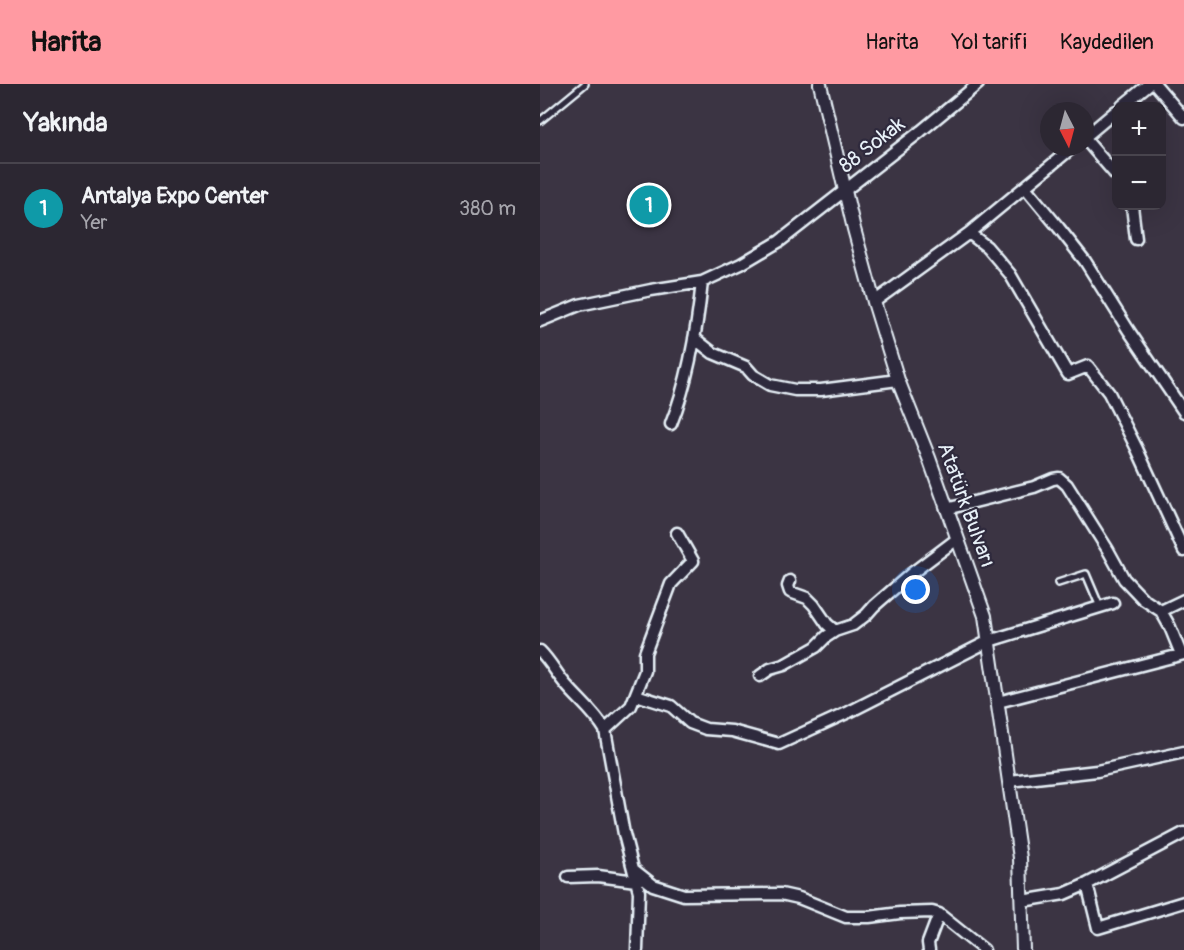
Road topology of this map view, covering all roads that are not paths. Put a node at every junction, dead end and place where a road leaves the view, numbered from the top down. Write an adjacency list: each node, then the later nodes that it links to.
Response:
1 (585, 84): 9 (lane)
2 (820, 84): 15 (street, Atatürk Bulvarı)
3 (978, 84): 15 (street, 88 Sokak)
4 (1149, 84): 6 (street)
5 (1155, 84): 8 (street)
6 (1127, 102)
7 (1112, 114): 10 (street)
8 (1184, 118)
9 (540, 121)
10 (1094, 130)
11 (1094, 149): 13 (street)
12 (1062, 156): 14 (street)
13 (1112, 170)
14 (1025, 187): 17 (street); 24 (street)
15 (845, 191): 19 (street, 88 Sokak); 20 (street, Atatürk Bulvarı)
16 (1132, 210): 18 (street)
17 (969, 233): 20 (street); 29 (street)
18 (1136, 239)
19 (702, 282): 21 (street, 88 Sokak); 22 (street)
20 (874, 302): 23 (street, Atatürk Bulvarı)
21 (540, 321)
22 (694, 338): 23 (street); 25 (street)
23 (898, 380): 26 (street, Atatürk Bulvarı)
24 (1184, 412)
25 (671, 424)
26 (946, 509): 28 (street, Atatürk Bulvarı); 35 (street)
27 (676, 533): 41 (street)
28 (957, 538): 36 (street); 37 (street, Atatürk Bulvarı)
29 (1184, 551)
30 (790, 581): 36 (street)
31 (1058, 583): 34 (lane)
32 (1184, 600): 35 (street)
33 (1113, 603): 34 (street)
34 (1100, 607): 37 (street)
35 (1161, 611): 39 (street)
36 (835, 632): 40 (street)
37 (989, 641): 41 (street); 42 (street, Atatürk Bulvarı)
38 (540, 651): 43 (street)
39 (1182, 654): 42 (street)
40 (760, 676)
41 (636, 695): 43 (street)
42 (998, 702): 45 (street, Atatürk Bulvarı)
43 (605, 730): 47 (street)
44 (1184, 752): 45 (street)
45 (1009, 781): 50 (street, Atatürk Bulvarı)
46 (1184, 833): 49 (street)
47 (635, 876): 48 (street); 52 (street); 53 (street)
48 (568, 878)
49 (1087, 884): 50 (street); 51 (street)
50 (1022, 901): 56 (street, Atatürk Bulvarı)
51 (1184, 902)
52 (939, 914): 54 (street); 55 (street)
53 (637, 950)
54 (929, 950)
55 (984, 950)
56 (1023, 950)

